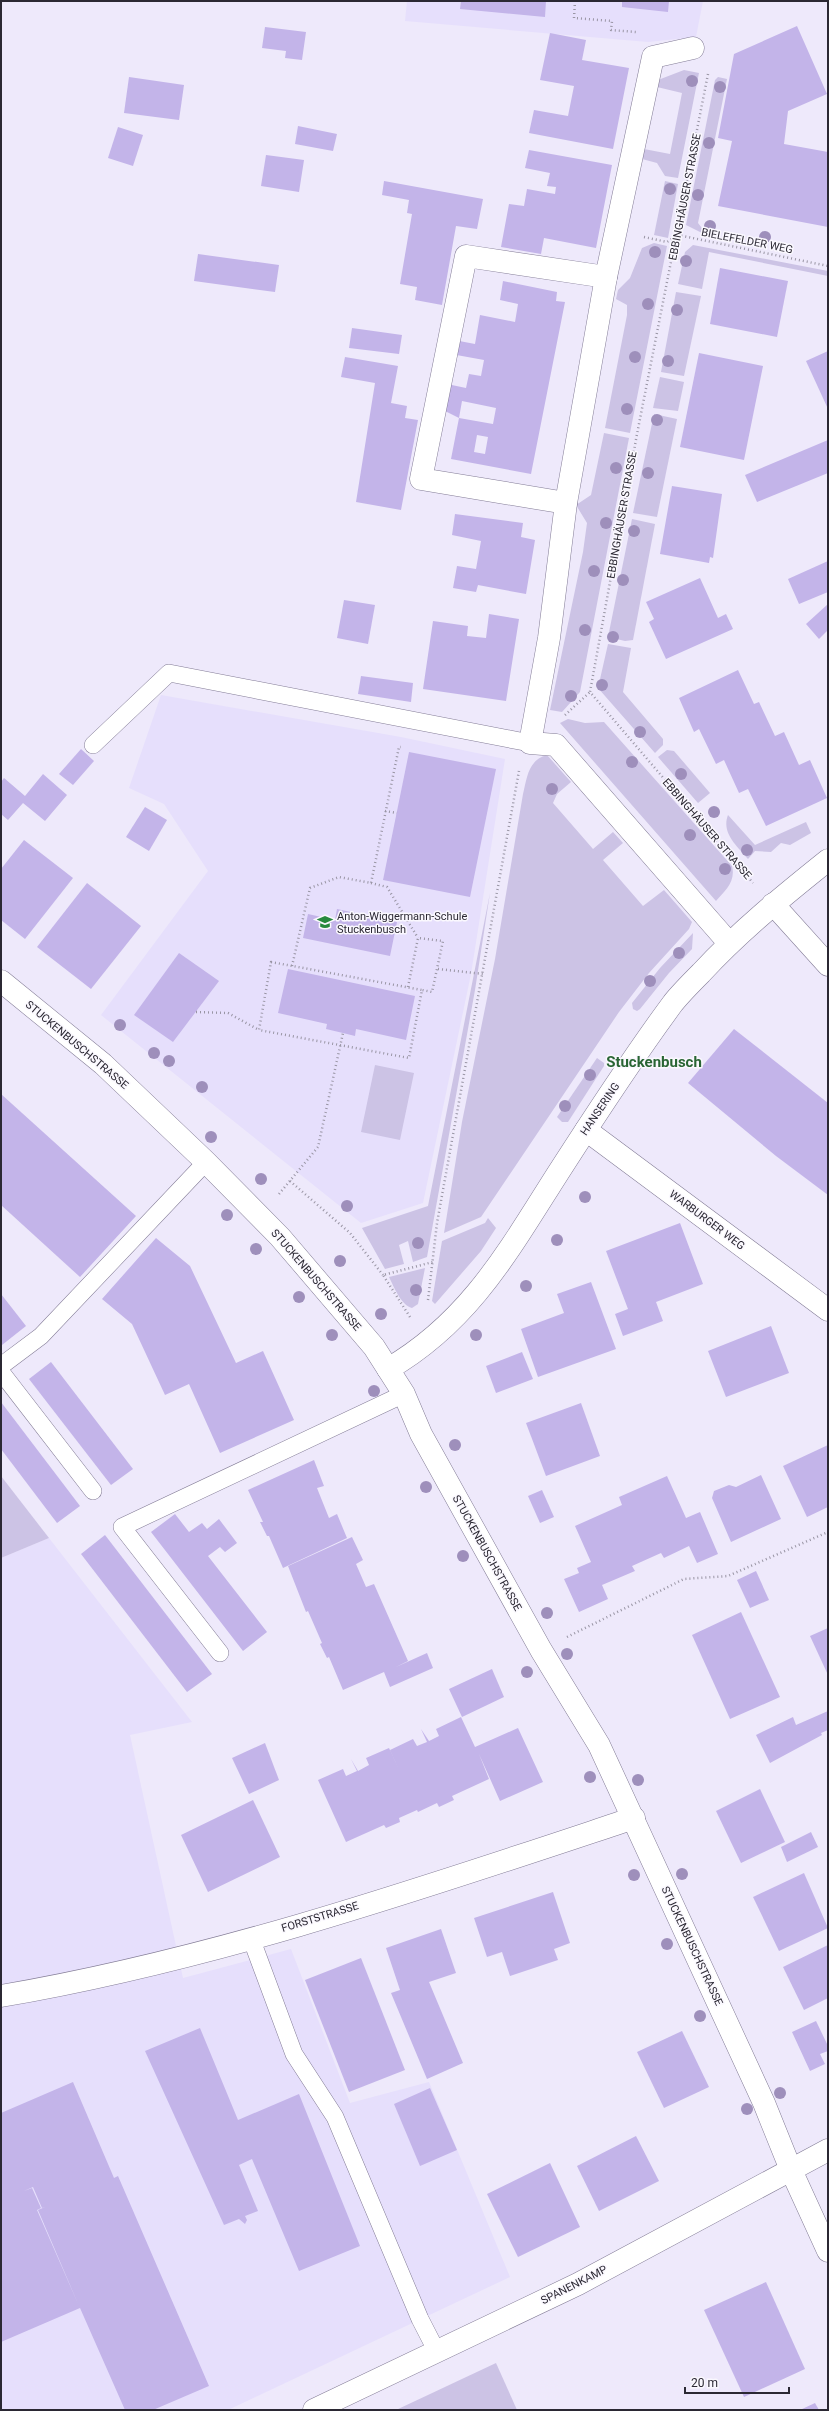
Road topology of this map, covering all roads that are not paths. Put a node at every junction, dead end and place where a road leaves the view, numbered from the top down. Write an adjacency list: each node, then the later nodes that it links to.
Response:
1 (693, 48): 2 (street)
2 (606, 277): 3 (street); 3 (street)
3 (566, 504): 4 (street)
4 (530, 743): 5 (lane); 8 (street)
5 (93, 745)
6 (828, 860): 7 (street, HANSERING)
7 (773, 904): 8 (street, HANSERING); 9 (street)
8 (729, 943): 11 (street, HANSERING)
9 (828, 965)
10 (1, 981): 12 (street, STUCKENBUSCHSTRASSE)
11 (586, 1130): 13 (street, WARBURGER WEG); 15 (street, HANSERING)
12 (206, 1162): 14 (lane); 15 (street, STUCKENBUSCHSTRASSE)
13 (828, 1310)
14 (1, 1366)
15 (388, 1369): 17 (street, STUCKENBUSCHSTRASSE)
16 (1, 1372): 18 (lane)
17 (404, 1394): 19 (lane); 20 (street, STUCKENBUSCHSTRASSE)
18 (93, 1491)
19 (220, 1653)
20 (634, 1818): 21 (street, FORSTSTRASSE); 24 (street, STUCKENBUSCHSTRASSE)
21 (251, 1938): 22 (street, FORSTSTRASSE); 26 (lane)
22 (1, 1996)
23 (828, 2150): 24 (street, SPANENKAMP)
24 (791, 2170): 25 (street, STUCKENBUSCHSTRASSE); 26 (street, SPANENKAMP)
25 (828, 2251)
26 (437, 2352): 27 (street, SPANENKAMP)
27 (314, 2410)

